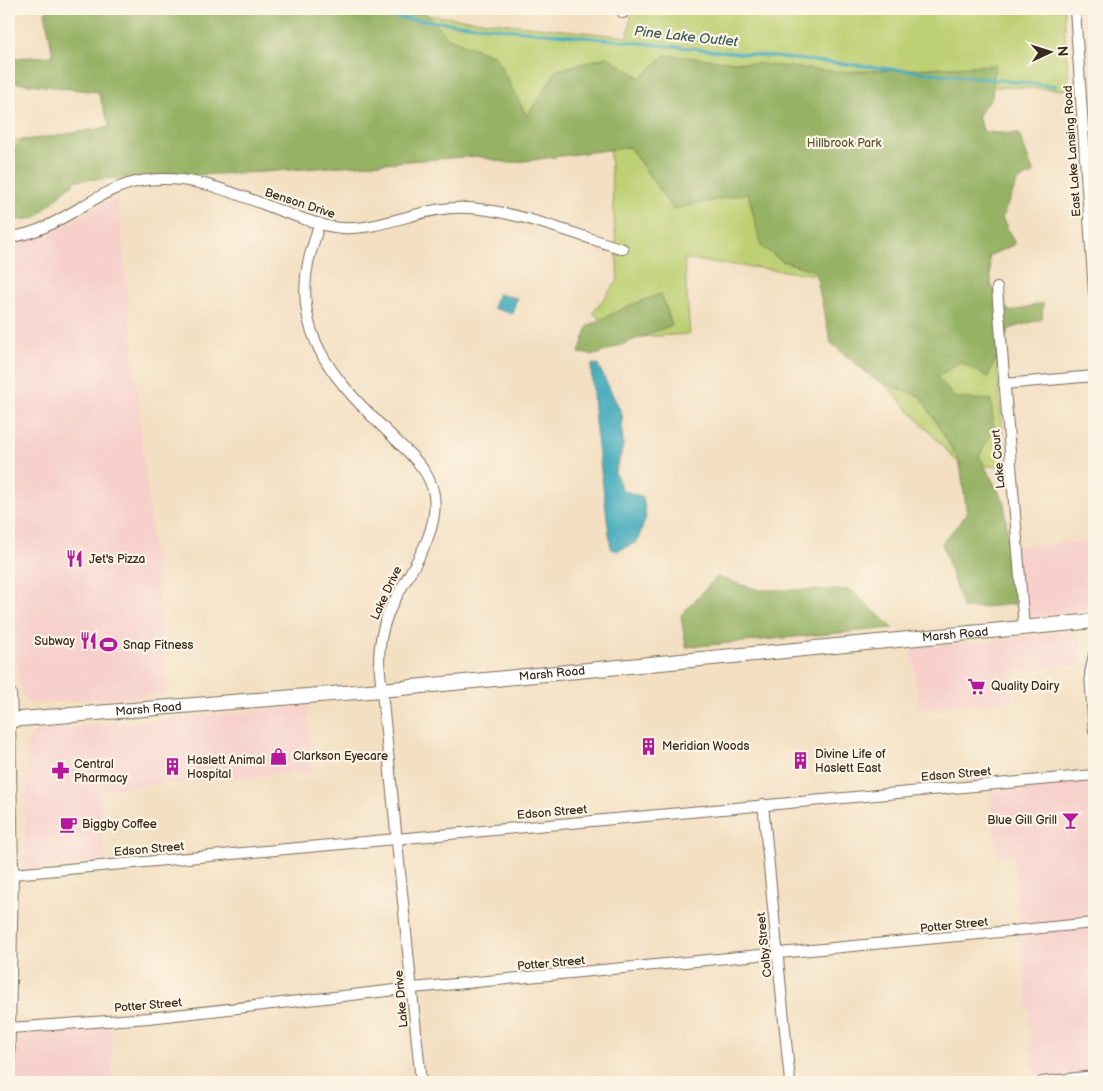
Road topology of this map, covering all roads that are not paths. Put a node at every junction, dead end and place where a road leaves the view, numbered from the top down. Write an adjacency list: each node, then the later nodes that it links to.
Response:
1 (1075, 9): 2 (street, East Lake Lansing Road)
2 (1089, 157): 6 (street, East Lake Lansing Road)
3 (319, 223): 4 (street, Benson Drive); 5 (street, Benson Drive); 14 (street, Lake Drive)
4 (9, 237)
5 (623, 249)
6 (1093, 266): 8 (street, East Lake Lansing Road)
7 (997, 288): 10 (street, Lake Court)
8 (1094, 292)
9 (1094, 376): 10 (street)
10 (1004, 384): 12 (street, Lake Court)
11 (1094, 621): 12 (main road, Marsh Road)
12 (1024, 628): 14 (main road, Marsh Road)
13 (1094, 654): 17 (street)
14 (381, 690): 16 (main road, Marsh Road); 20 (street, Lake Drive)
15 (9, 694): 16 (main road)
16 (10, 720): 21 (street)
17 (1094, 731)
18 (1094, 775): 19 (street, Edson Street)
19 (763, 804): 20 (street, Edson Street); 23 (street, Colby Street)
20 (397, 839): 21 (street, Edson Street); 24 (street, Lake Drive)
21 (13, 874): 25 (street)
22 (1094, 923): 23 (street, Potter Street)
23 (778, 954): 24 (street, Potter Street); 29 (street, Colby Street)
24 (413, 988): 25 (street, Potter Street); 28 (street, Lake Drive)
25 (10, 1028): 27 (street)
26 (1094, 1076): 30 (street)
27 (9, 1082)
28 (421, 1082)
29 (790, 1082)
30 (1042, 1082)

